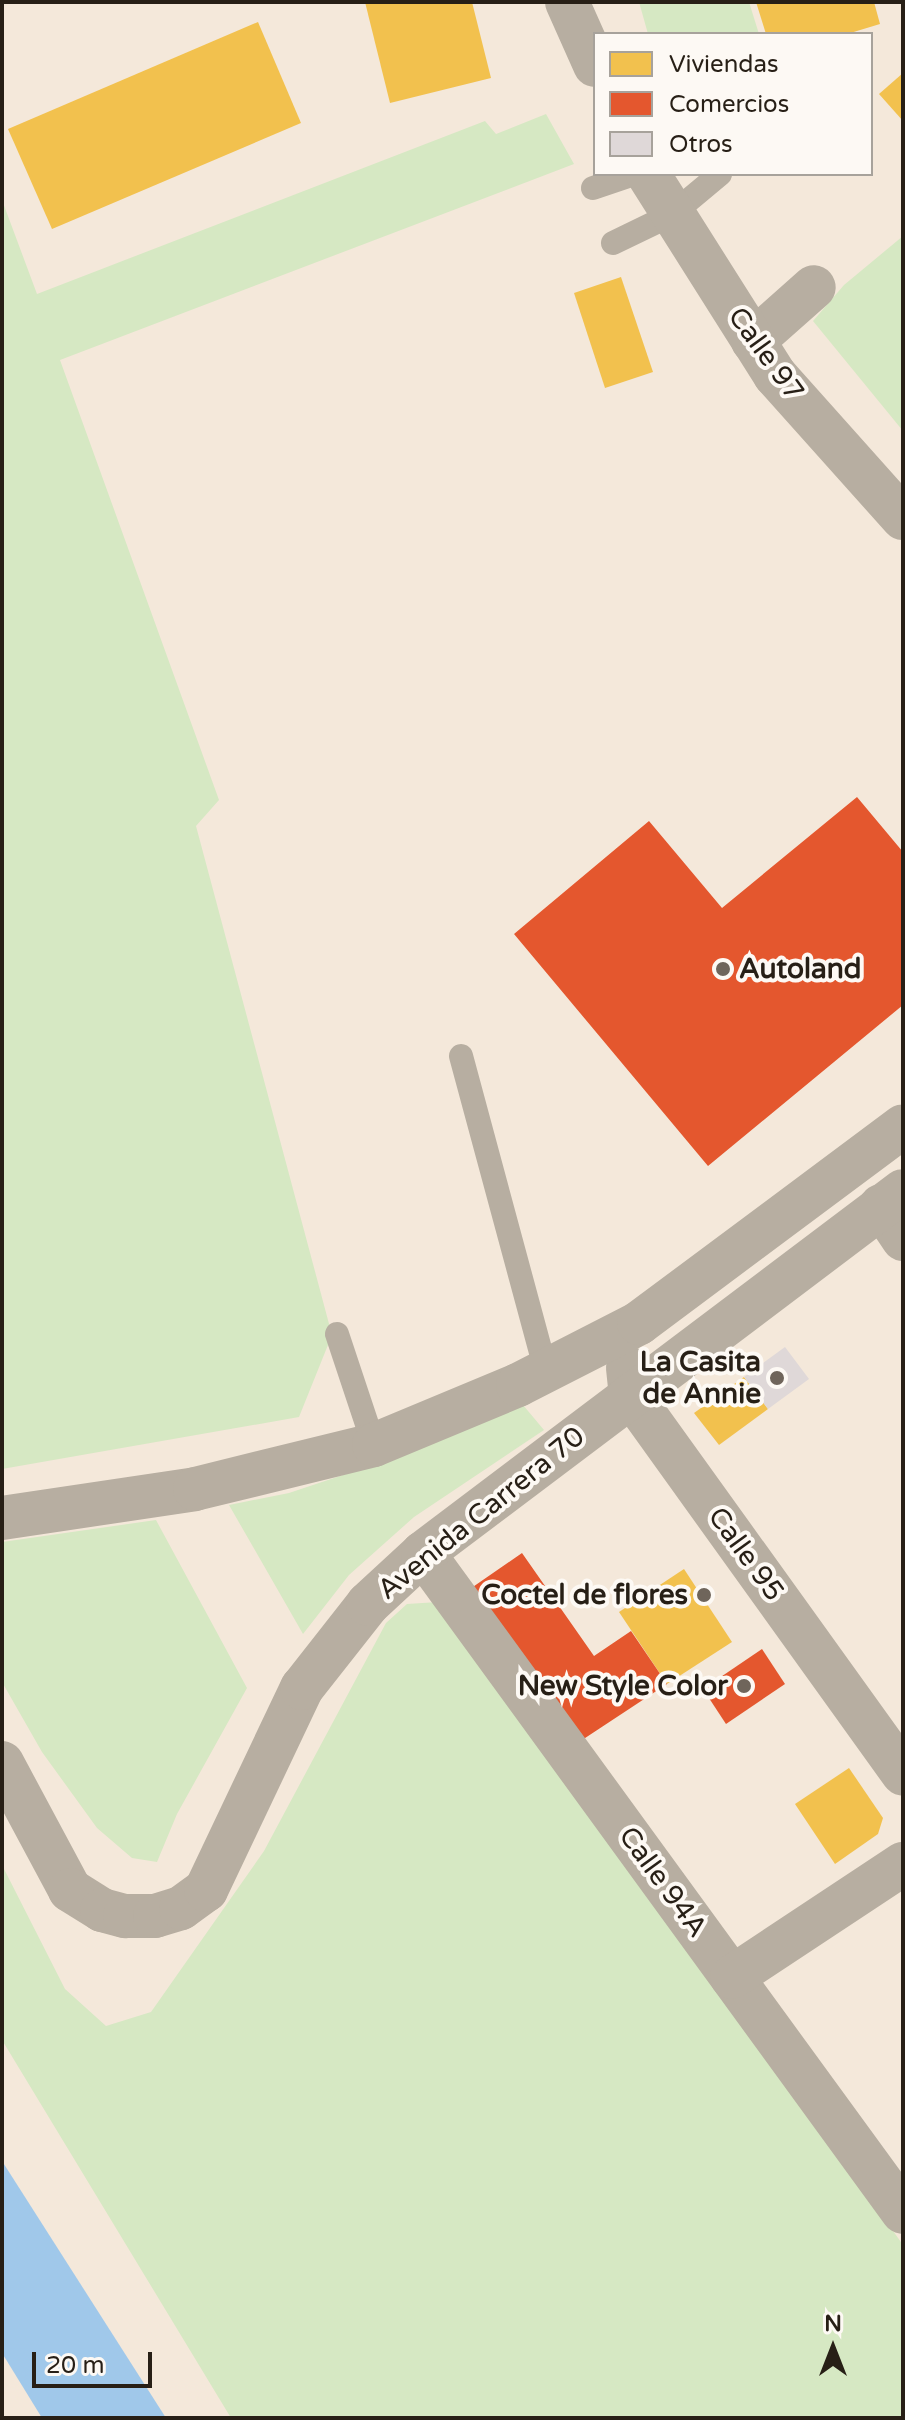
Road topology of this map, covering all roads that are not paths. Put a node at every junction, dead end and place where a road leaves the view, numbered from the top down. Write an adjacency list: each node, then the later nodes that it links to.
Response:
1 (567, 2): 2 (street)
2 (593, 60)
3 (628, 176): 6 (lane)
4 (649, 176): 7 (street, Calle 97)
5 (718, 176): 7 (lane)
6 (593, 188)
7 (671, 215): 8 (lane); 10 (street, Calle 97)
8 (613, 243)
9 (814, 287): 10 (street)
10 (753, 341): 11 (street, Calle 97)
11 (903, 518)
12 (461, 1056): 17 (lane)
13 (903, 1126): 15 (street)
14 (896, 1212): 18 (street, Avenida Carrera 70)
15 (639, 1323): 17 (street); 18 (street)
16 (337, 1334): 19 (lane)
17 (546, 1370): 19 (street)
18 (631, 1395): 21 (street, Avenida Carrera 70); 23 (street, Calle 95)
19 (374, 1445): 20 (street)
20 (2, 1518)
21 (423, 1553): 22 (street, Avenida Carrera 70); 25 (street, Calle 94A)
22 (2, 1763)
23 (903, 1773)
24 (903, 1864): 25 (street)
25 (732, 1977): 26 (street, Calle 94A)
26 (903, 2212)

